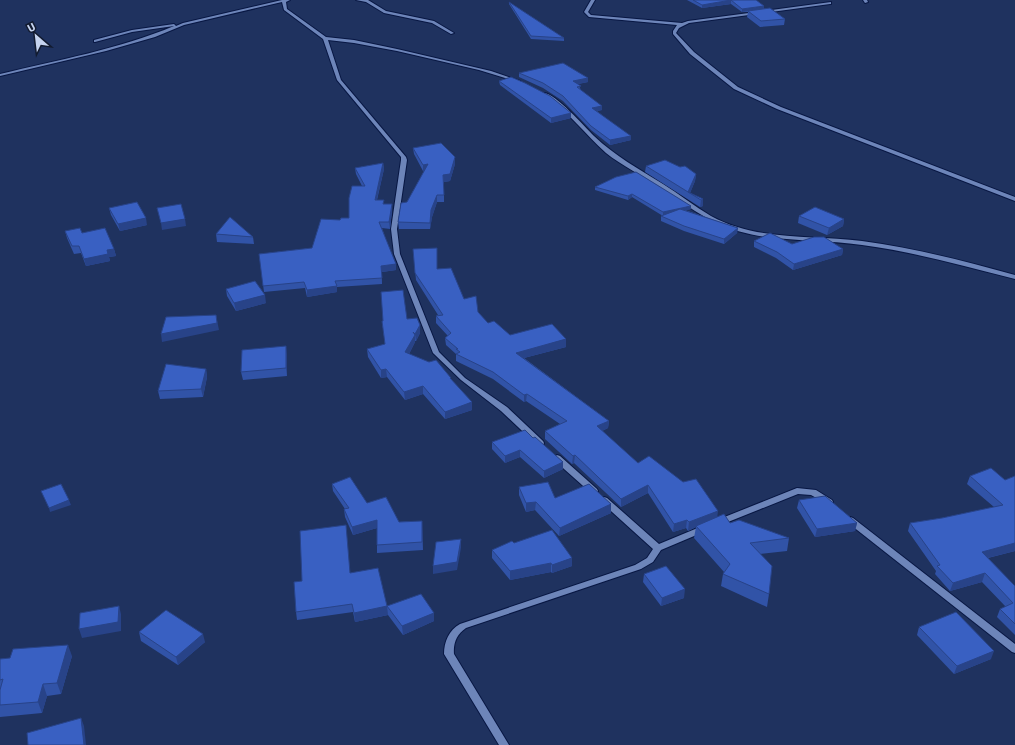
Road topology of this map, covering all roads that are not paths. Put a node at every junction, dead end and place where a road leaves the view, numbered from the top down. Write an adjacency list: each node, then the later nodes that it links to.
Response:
1 (284, 0): 2 (street); 6 (street); 9 (street)
2 (288, 0)
3 (358, 0): 8 (street)
4 (593, 0): 7 (street)
5 (830, 3): 7 (street)
6 (183, 24): 10 (street); 11 (street)
7 (681, 24): 14 (street)
8 (452, 33)
9 (325, 38): 12 (street); 16 (street)
10 (95, 41)
11 (0, 75)
12 (524, 84)
13 (540, 90): 15 (street)
14 (1015, 198)
15 (1015, 277)
16 (546, 448)
17 (552, 454): 18 (street)
18 (658, 548): 19 (street); 20 (street)
19 (1015, 649)
20 (504, 745)

